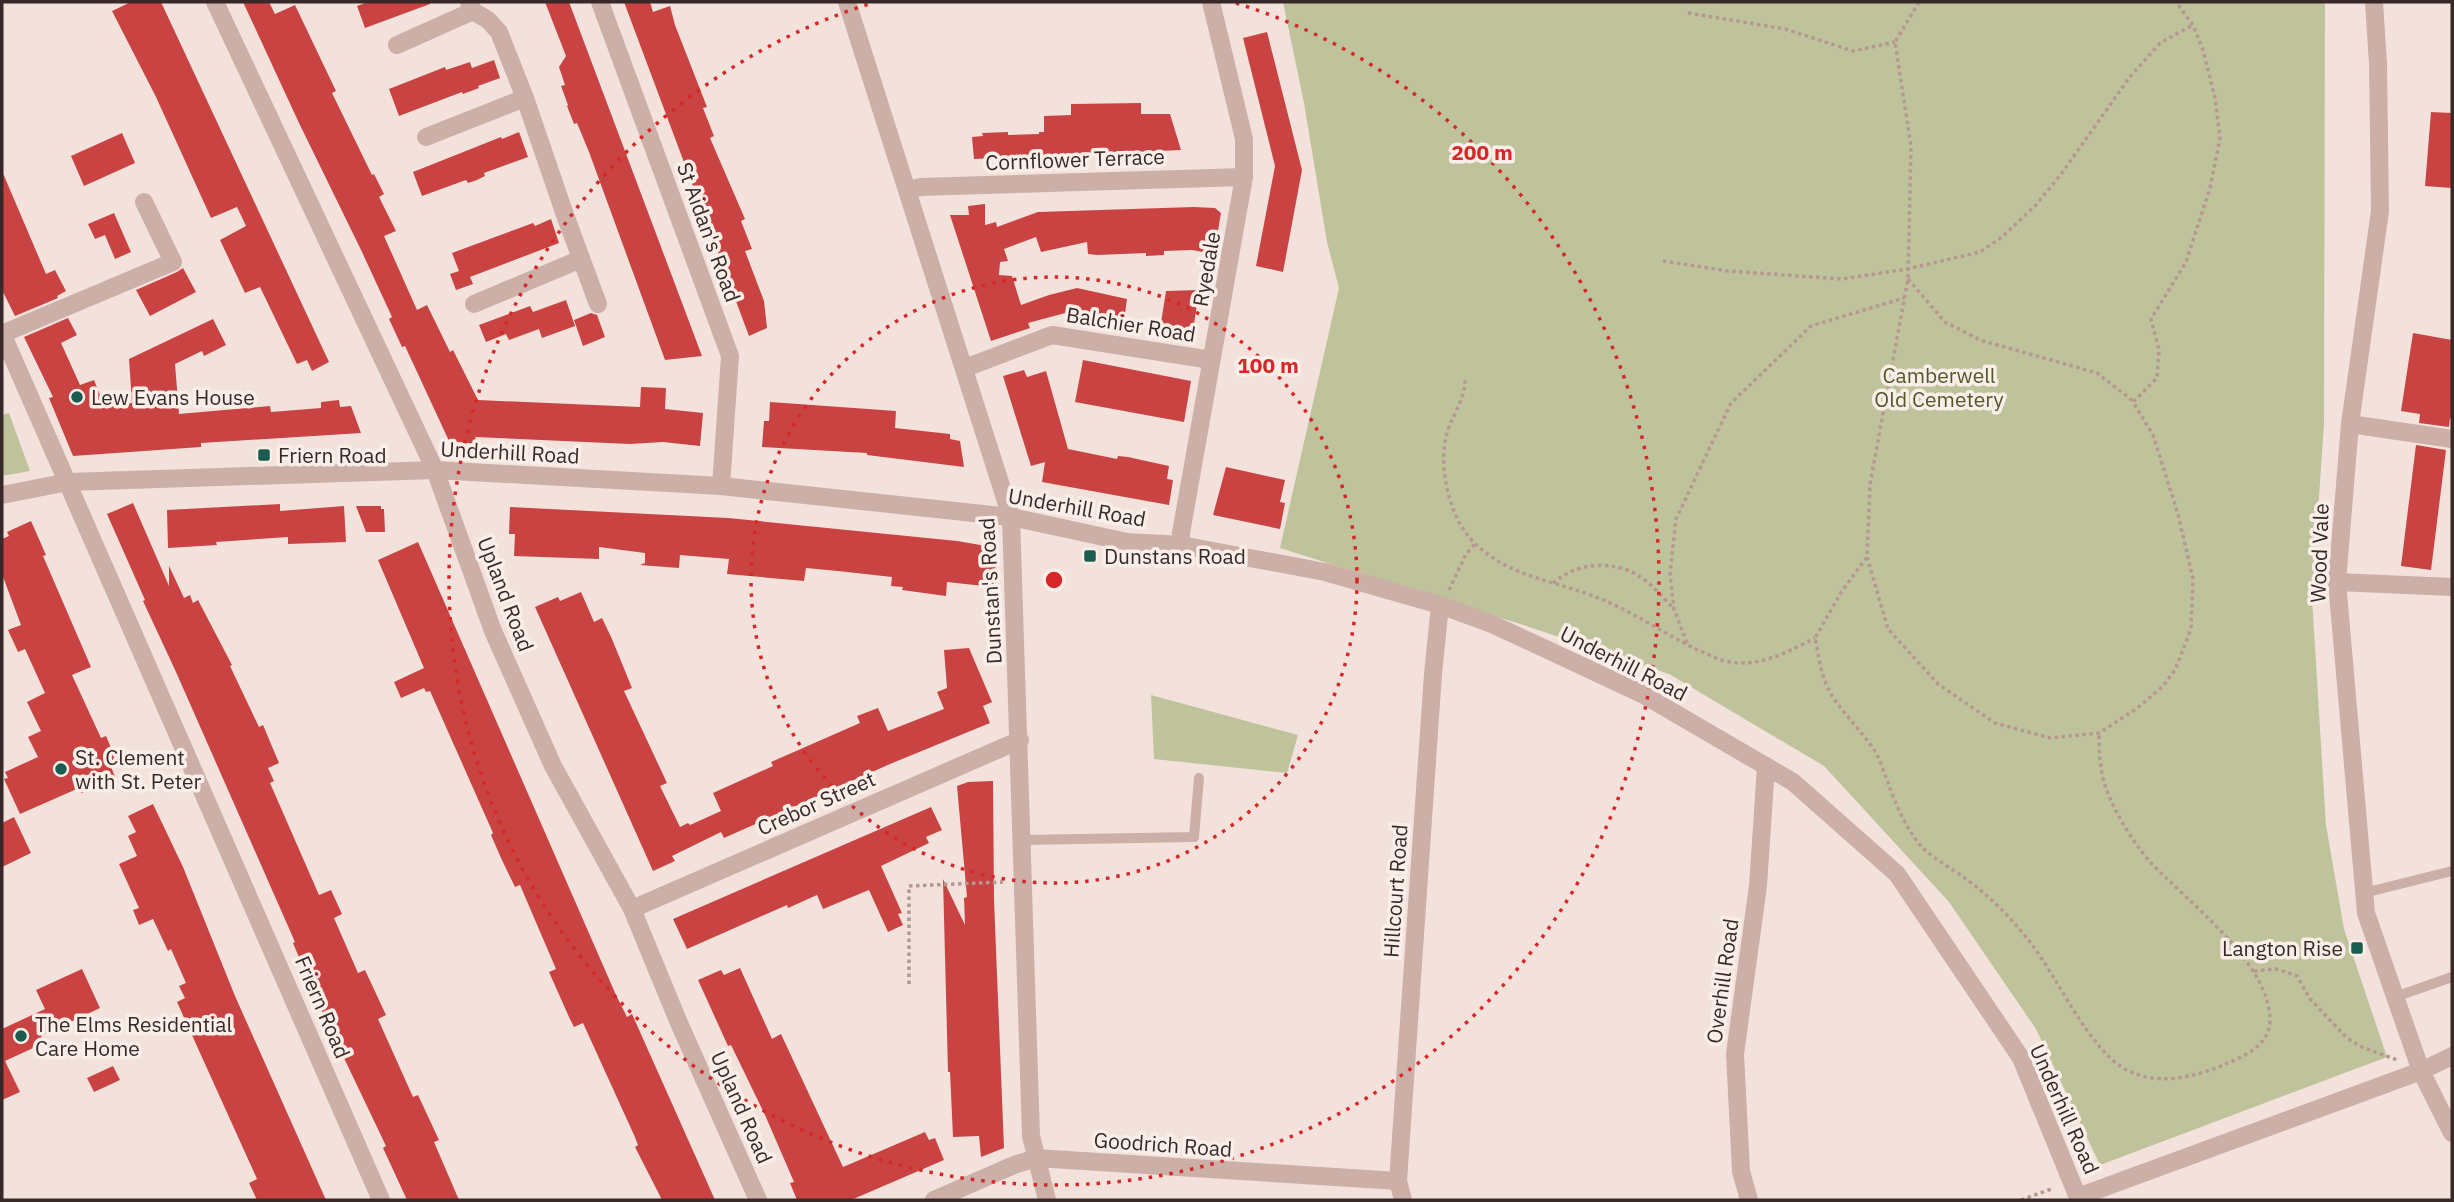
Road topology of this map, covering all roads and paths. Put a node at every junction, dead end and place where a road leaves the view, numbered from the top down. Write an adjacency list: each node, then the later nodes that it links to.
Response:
1 (215, 2): 32 (street, Upland Road)
2 (600, 2): 34 (street, St Aidan's Road)
3 (847, 2): 16 (street, Dunstan's Road)
4 (1211, 2): 15 (street, Ryedale)
5 (1919, 2): 11 (path)
6 (2176, 2): 10 (path)
7 (2374, 2): 30 (street, Wood Vale)
8 (471, 6): 12 (street); 13 (street)
9 (1688, 13): 11 (path)
10 (2193, 24): 20 (path); 29 (path)
11 (1895, 42): 20 (path)
12 (397, 46)
13 (525, 98): 14 (street); 18 (street)
14 (426, 137)
15 (1244, 177): 16 (street, Cornflower Terrace); 26 (street, Ryedale)
16 (908, 191): 27 (street, Dunstan's Road)
17 (144, 202): 25 (street)
18 (581, 259): 23 (street); 24 (street)
19 (1663, 261): 20 (path)
20 (1907, 269): 21 (path)
21 (1908, 279): 22 (path); 29 (path)
22 (1904, 298): 39 (path); 44 (path)
23 (474, 304)
24 (598, 304)
25 (2, 333): 33 (street, Friern Road)
26 (1211, 360): 27 (street, Balchier Road); 38 (street, Ryedale)
27 (965, 368): 36 (street, Dunstan's Road)
28 (1465, 380): 37 (path)
29 (2133, 402): 47 (path)
30 (2350, 424): 31 (street); 40 (street, Wood Vale)
31 (2452, 439)
32 (435, 470): 33 (street, Underhill Road); 34 (street, Underhill Road); 55 (street, Upland Road)
33 (68, 482): 35 (street, Underhill Road); 66 (street, Friern Road)
34 (721, 486): 36 (street, Underhill Road)
35 (2, 495)
36 (1011, 517): 38 (street, Underhill Road); 48 (street, Dunstan's Road)
37 (1475, 544): 41 (path); 43 (path)
38 (1181, 545): 43 (street, Underhill Road)
39 (1867, 557): 45 (path); 47 (path)
40 (2337, 582): 42 (street); 54 (street, Wood Vale)
41 (1553, 583): 44 (path); 46 (path)
42 (2452, 587)
43 (1440, 605): 49 (street, Underhill Road); 64 (street, Hillcourt Road)
44 (1674, 609): 46 (path)
45 (1815, 638): 46 (path); 56 (path)
46 (1687, 645)
47 (2099, 733): 56 (path)
48 (1020, 740): 51 (street, Dunstan's Road); 55 (street, Crebor Street)
49 (1766, 766): 65 (street, Underhill Road); 71 (street, Overhill Road)
50 (1199, 778): 51 (lane)
51 (1022, 840): 53 (street, Dunstan's Road)
52 (2452, 872): 54 (lane)
53 (1023, 881): 58 (path); 63 (street, Dunstan's Road)
54 (2364, 893): 59 (street, Wood Vale)
55 (632, 909): 67 (street, Upland Road)
56 (2254, 971): 61 (path)
57 (2452, 977): 59 (lane)
58 (909, 984)
59 (2395, 997): 61 (street, Wood Vale)
60 (2452, 1056): 61 (street)
61 (2421, 1071): 62 (street, Wood Vale); 65 (street)
62 (2452, 1133)
63 (1036, 1158): 64 (street, Goodrich Road); 68 (street, Goodrich Road); 69 (street, Dunstan's Road)
64 (1398, 1181): 70 (street, Hillcourt Road)
65 (2077, 1193): 72 (path)
66 (381, 1200)
67 (758, 1200)
68 (934, 1200)
69 (1047, 1200)
70 (1403, 1200)
71 (1749, 1200)
72 (2021, 1200)

